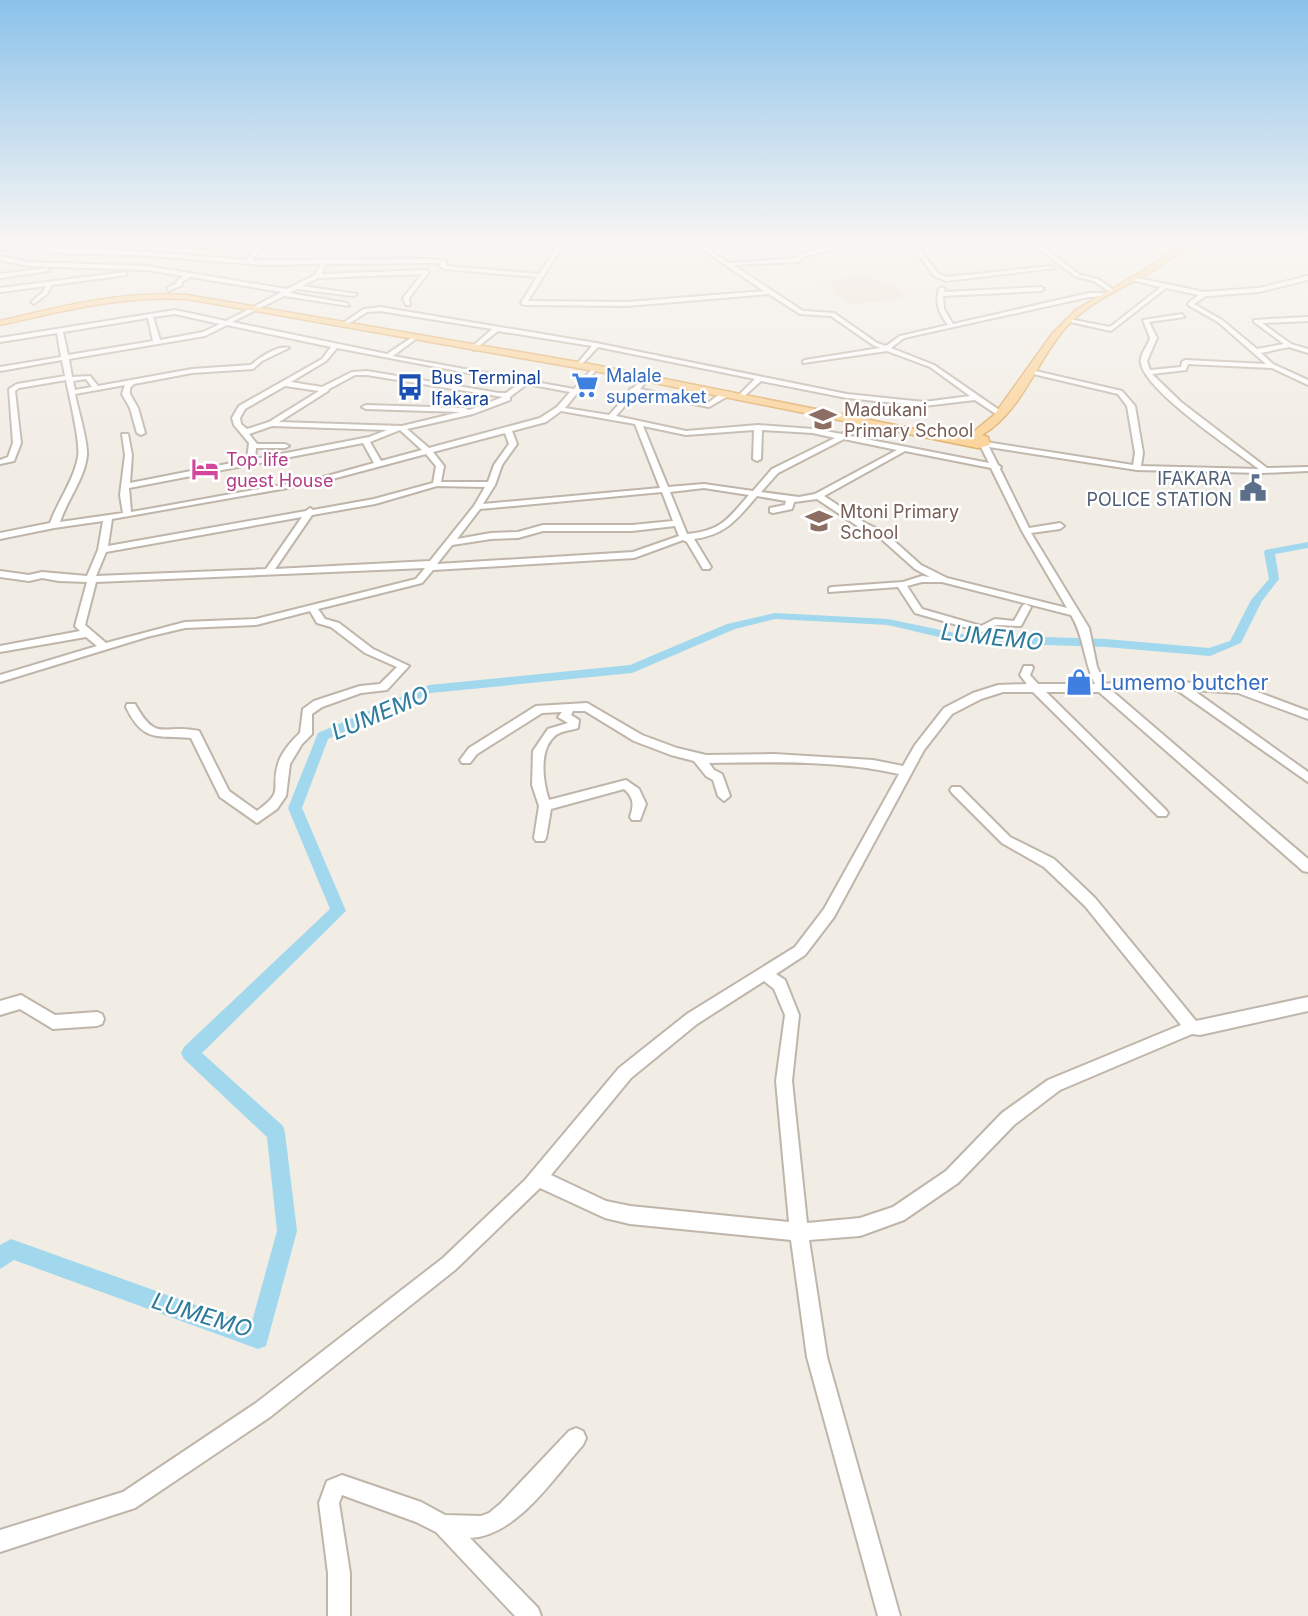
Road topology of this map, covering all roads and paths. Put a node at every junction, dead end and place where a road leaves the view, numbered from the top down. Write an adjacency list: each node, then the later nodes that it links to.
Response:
1 (30, 316): 19 (main road)
2 (148, 316): 25 (street)
3 (150, 316): 28 (street)
4 (196, 316): 20 (street)
5 (240, 316): 20 (street)
6 (256, 316): 22 (street)
7 (291, 316): 21 (main road)
8 (356, 316): 21 (street)
9 (419, 316): 24 (street)
10 (837, 316): 34 (street)
11 (944, 316): 23 (street)
12 (994, 316): 23 (street)
13 (1075, 316): 18 (main road)
14 (1127, 316): 18 (street)
15 (1179, 316): 46 (street)
16 (1212, 316): 36 (street)
17 (1306, 320): 30 (street)
18 (1069, 321): 45 (main road)
19 (0, 323)
20 (228, 323): 22 (street); 28 (street)
21 (343, 325): 26 (main road)
22 (238, 326): 31 (street)
23 (952, 326): 34 (street)
24 (496, 329): 29 (street); 33 (street)
25 (60, 331): 27 (street); 38 (street)
26 (414, 338): 33 (main road); 37 (street)
27 (0, 340)
28 (158, 342): 38 (street)
29 (596, 345): 40 (street); 47 (street)
30 (1289, 345): 35 (street); 36 (street)
31 (335, 346): 37 (street); 52 (street)
32 (286, 348): 51 (street)
33 (474, 348): 40 (main road)
34 (886, 348): 39 (street); 63 (street)
35 (1308, 351)
36 (1254, 352): 41 (street)
37 (387, 357): 42 (street)
38 (65, 358): 44 (street); 48 (street)
39 (805, 362)
40 (579, 365): 43 (main road)
41 (1273, 366): 46 (street); 54 (street)
42 (444, 367): 50 (street); 53 (street)
43 (595, 368): 49 (main road); 58 (street)
44 (0, 369)
45 (1031, 372): 67 (main road); 90 (street)
46 (1148, 372): 92 (street)
47 (761, 377): 61 (street); 63 (street)
48 (69, 378): 55 (street); 59 (street); 87 (street)
49 (646, 378): 57 (street); 60 (main road)
50 (527, 381): 53 (street); 58 (street)
51 (132, 382): 55 (street); 76 (street)
52 (282, 383): 56 (street); 75 (street)
53 (423, 383): 56 (street)
54 (1308, 383)
55 (96, 388): 59 (street)
56 (326, 390): 71 (street)
57 (632, 390): 60 (street); 68 (street)
58 (575, 391): 65 (street)
59 (72, 393): 106 (street)
60 (725, 394): 61 (main road)
61 (741, 397): 69 (main road)
62 (507, 398): 66 (street)
63 (974, 398): 67 (street)
64 (366, 407): 66 (street)
65 (560, 409): 68 (street); 74 (street)
66 (473, 411): 73 (street)
67 (999, 414): 80 (main road)
68 (611, 417): 70 (street)
69 (860, 420): 78 (street); 80 (main road)
70 (638, 423): 72 (street); 96 (street)
71 (271, 424): 73 (street); 75 (street)
72 (758, 427): 78 (street); 85 (street)
73 (400, 428): 79 (street); 84 (street)
74 (507, 429): 84 (street); 94 (street)
75 (246, 432): 81 (street)
76 (141, 433)
77 (125, 436): 95 (street)
78 (840, 437): 83 (street); 97 (street)
79 (365, 440): 86 (street); 88 (street)
80 (985, 440): 89 (street); 90 (street)
81 (252, 446): 82 (street); 86 (street)
82 (285, 446)
83 (902, 450): 89 (street); 98 (street)
84 (428, 451): 88 (street); 93 (street)
85 (757, 459)
86 (251, 462): 95 (street)
87 (0, 463)
88 (379, 465): 103 (street)
89 (997, 467): 108 (street)
90 (1137, 468): 92 (street)
91 (1308, 469): 92 (street)
92 (1262, 471)
93 (437, 484): 94 (street); 102 (street)
94 (491, 485): 100 (street)
95 (125, 486): 103 (street)
96 (664, 490): 97 (street); 100 (street); 105 (street)
97 (754, 493): 99 (street); 110 (street)
98 (818, 496): 99 (street); 111 (street)
99 (790, 498): 101 (street)
100 (477, 507): 112 (street)
101 (773, 510)
102 (310, 511): 114 (street); 117 (street)
103 (128, 515): 104 (street)
104 (108, 518): 106 (street); 114 (street)
105 (678, 523): 110 (street); 112 (street)
106 (54, 525): 109 (street)
107 (1060, 526): 108 (street)
108 (1026, 531): 125 (street)
109 (0, 536)
110 (684, 537): 115 (street); 116 (street)
111 (884, 537): 113 (street); 120 (street)
112 (447, 543): 115 (street)
113 (905, 544)
114 (103, 551): 119 (street)
115 (429, 566): 117 (street); 124 (street)
116 (706, 567)
117 (268, 572): 119 (street)
118 (0, 574): 119 (street)
119 (92, 579): 126 (street)
120 (944, 580): 121 (street); 125 (street)
121 (902, 585): 122 (street); 123 (street)
122 (832, 590)
123 (1026, 607)
124 (313, 609): 127 (street); 135 (street)
125 (1076, 613): 129 (street)
126 (88, 633): 127 (street); 128 (street)
127 (105, 648): 131 (street)
128 (0, 649)
129 (1089, 651): 134 (street)
130 (1028, 668): 133 (street)
131 (0, 679)
132 (1178, 685): 134 (street); 137 (street); 141 (street)
133 (1036, 688): 134 (street); 140 (street); 145 (street)
134 (1102, 688): 148 (street)
135 (131, 707)
136 (569, 709): 138 (street); 139 (street); 144 (street)
137 (1308, 715)
138 (698, 757): 140 (street); 143 (street)
139 (466, 760)
140 (905, 771): 149 (street)
141 (1308, 778)
142 (956, 790): 153 (street)
143 (724, 796)
144 (545, 806): 146 (street); 147 (street)
145 (1161, 813)
146 (636, 817)
147 (540, 838)
148 (1308, 867)
149 (765, 973): 154 (street); 155 (street)
150 (1308, 1004): 153 (street)
151 (0, 1008): 152 (street)
152 (97, 1019)
153 (1192, 1027): 155 (street)
154 (537, 1178): 155 (street); 158 (street)
155 (800, 1233): 161 (street)
156 (576, 1438): 157 (street)
157 (443, 1525): 159 (street); 160 (street)
158 (0, 1541)
159 (339, 1616)
160 (530, 1616)
161 (889, 1616)

